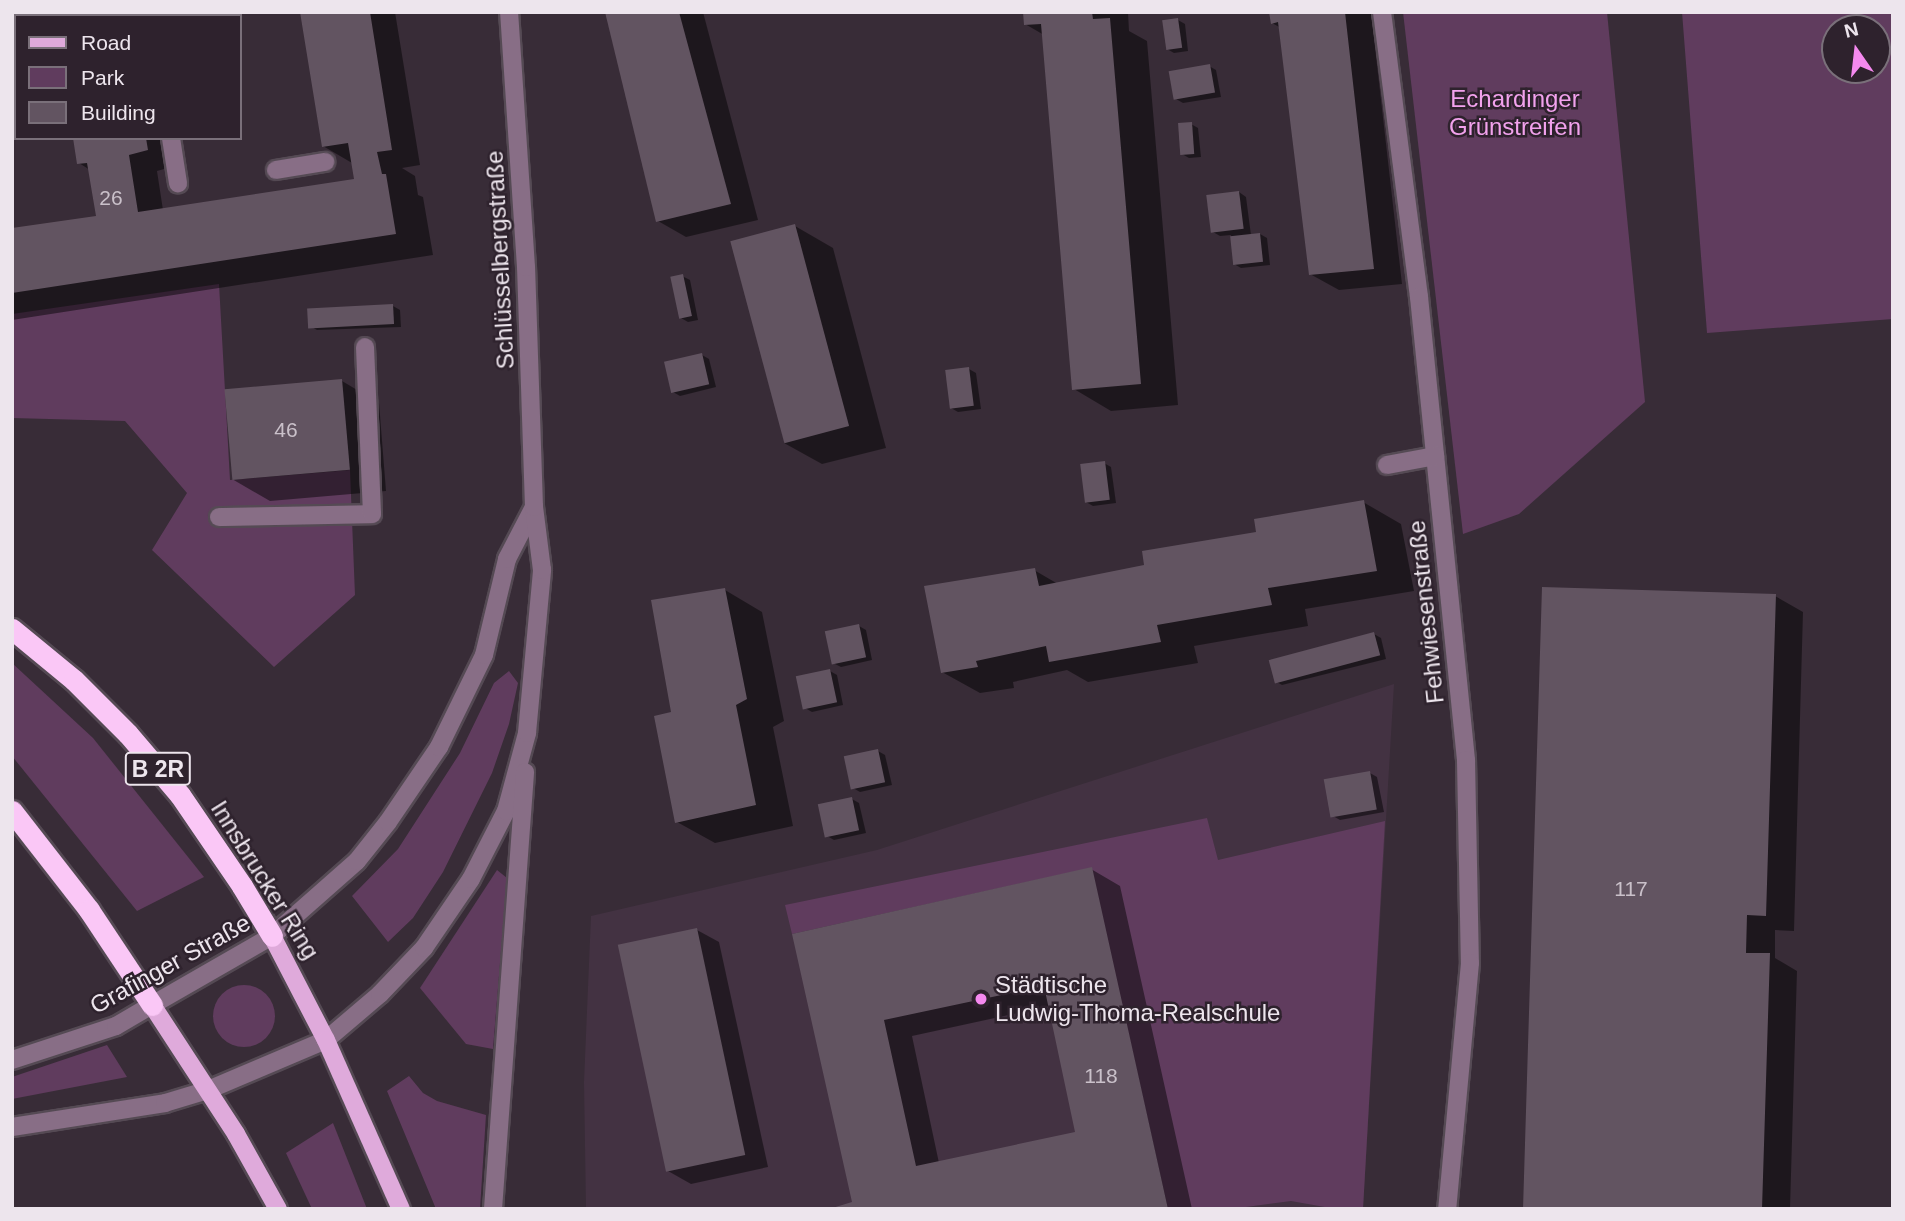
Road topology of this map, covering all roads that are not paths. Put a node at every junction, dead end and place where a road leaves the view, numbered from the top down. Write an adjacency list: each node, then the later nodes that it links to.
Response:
1 (509, 12): 10 (street, Schlüsselbergstraße)
2 (1382, 12): 8 (street, Fehwiesenstraße)
3 (171, 140): 6 (street)
4 (325, 162): 5 (street)
5 (276, 170)
6 (178, 183)
7 (365, 346): 11 (street)
8 (1435, 456): 9 (street); 24 (street, Fehwiesenstraße)
9 (1387, 465)
10 (534, 506): 13 (street, Schlüsselbergstraße); 15 (street, Schlüsselbergstraße)
11 (219, 516)
12 (12, 629): 15 (highway, Innsbrucker Ring / B 2R)
13 (527, 733): 17 (street, Schlüsselbergstraße); 23 (street)
14 (12, 811): 16 (highway)
15 (272, 936): 16 (street, Grafinger Straße); 17 (main road, Innsbrucker Ring / B 2R)
16 (152, 1005): 18 (street, Grafinger Straße); 19 (main road)
17 (326, 1040): 19 (street); 22 (main road, Innsbrucker Ring / B 2R)
18 (12, 1060)
19 (208, 1090): 20 (street); 21 (main road)
20 (12, 1127)
21 (278, 1209)
22 (401, 1209)
23 (493, 1209)
24 (1447, 1209)

